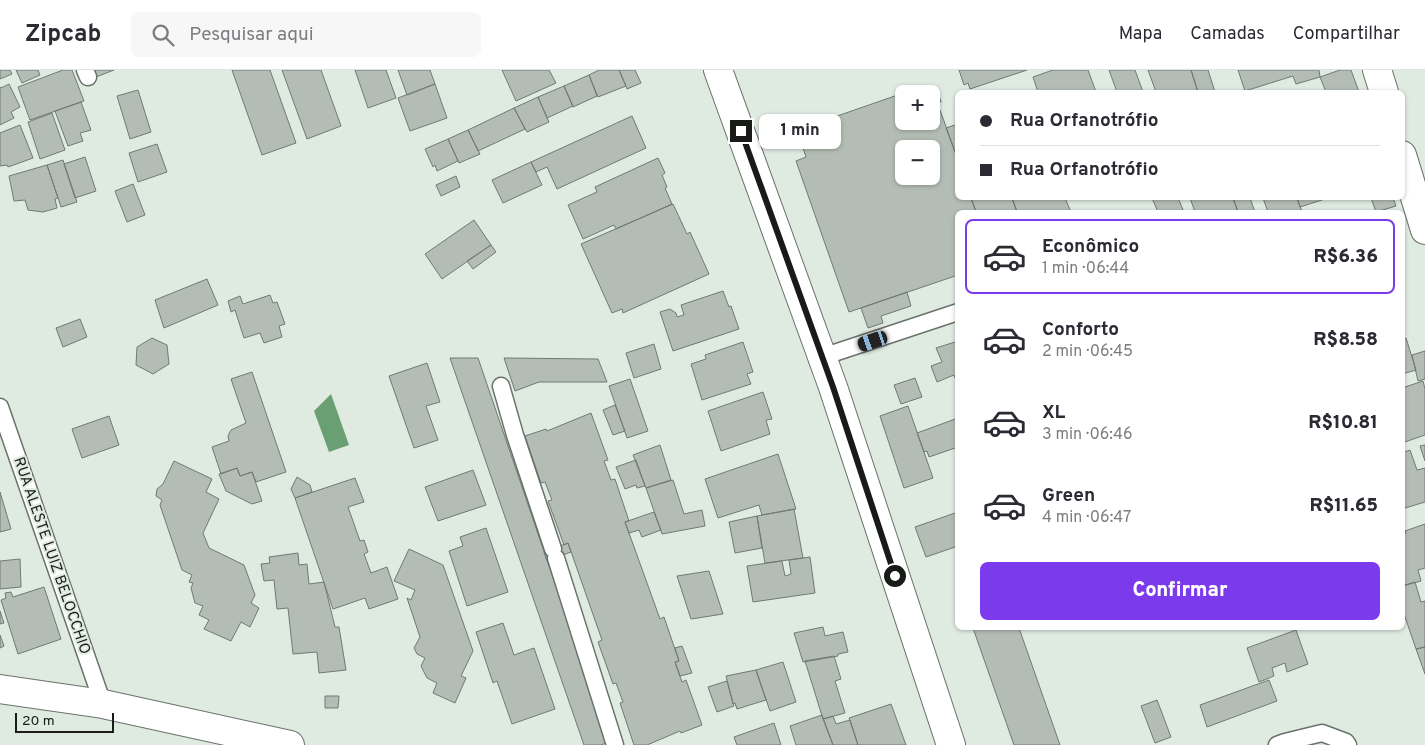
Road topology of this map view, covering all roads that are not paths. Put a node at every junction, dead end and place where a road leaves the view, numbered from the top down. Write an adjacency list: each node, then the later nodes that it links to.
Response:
1 (718, 70): 7 (street)
2 (1377, 70): 3 (street)
3 (1383, 90)
4 (1405, 165): 5 (street)
5 (1425, 230)
6 (955, 313): 7 (lane)
7 (822, 357): 14 (street)
8 (501, 386): 13 (lane)
9 (0, 407): 11 (lane, RUA ALESTE LUIZ BELOCCHIO)
10 (0, 689): 11 (street)
11 (103, 704): 12 (street)
12 (290, 745)
13 (615, 745)
14 (951, 745)
15 (1277, 745): 16 (lane)
16 (1348, 745)

